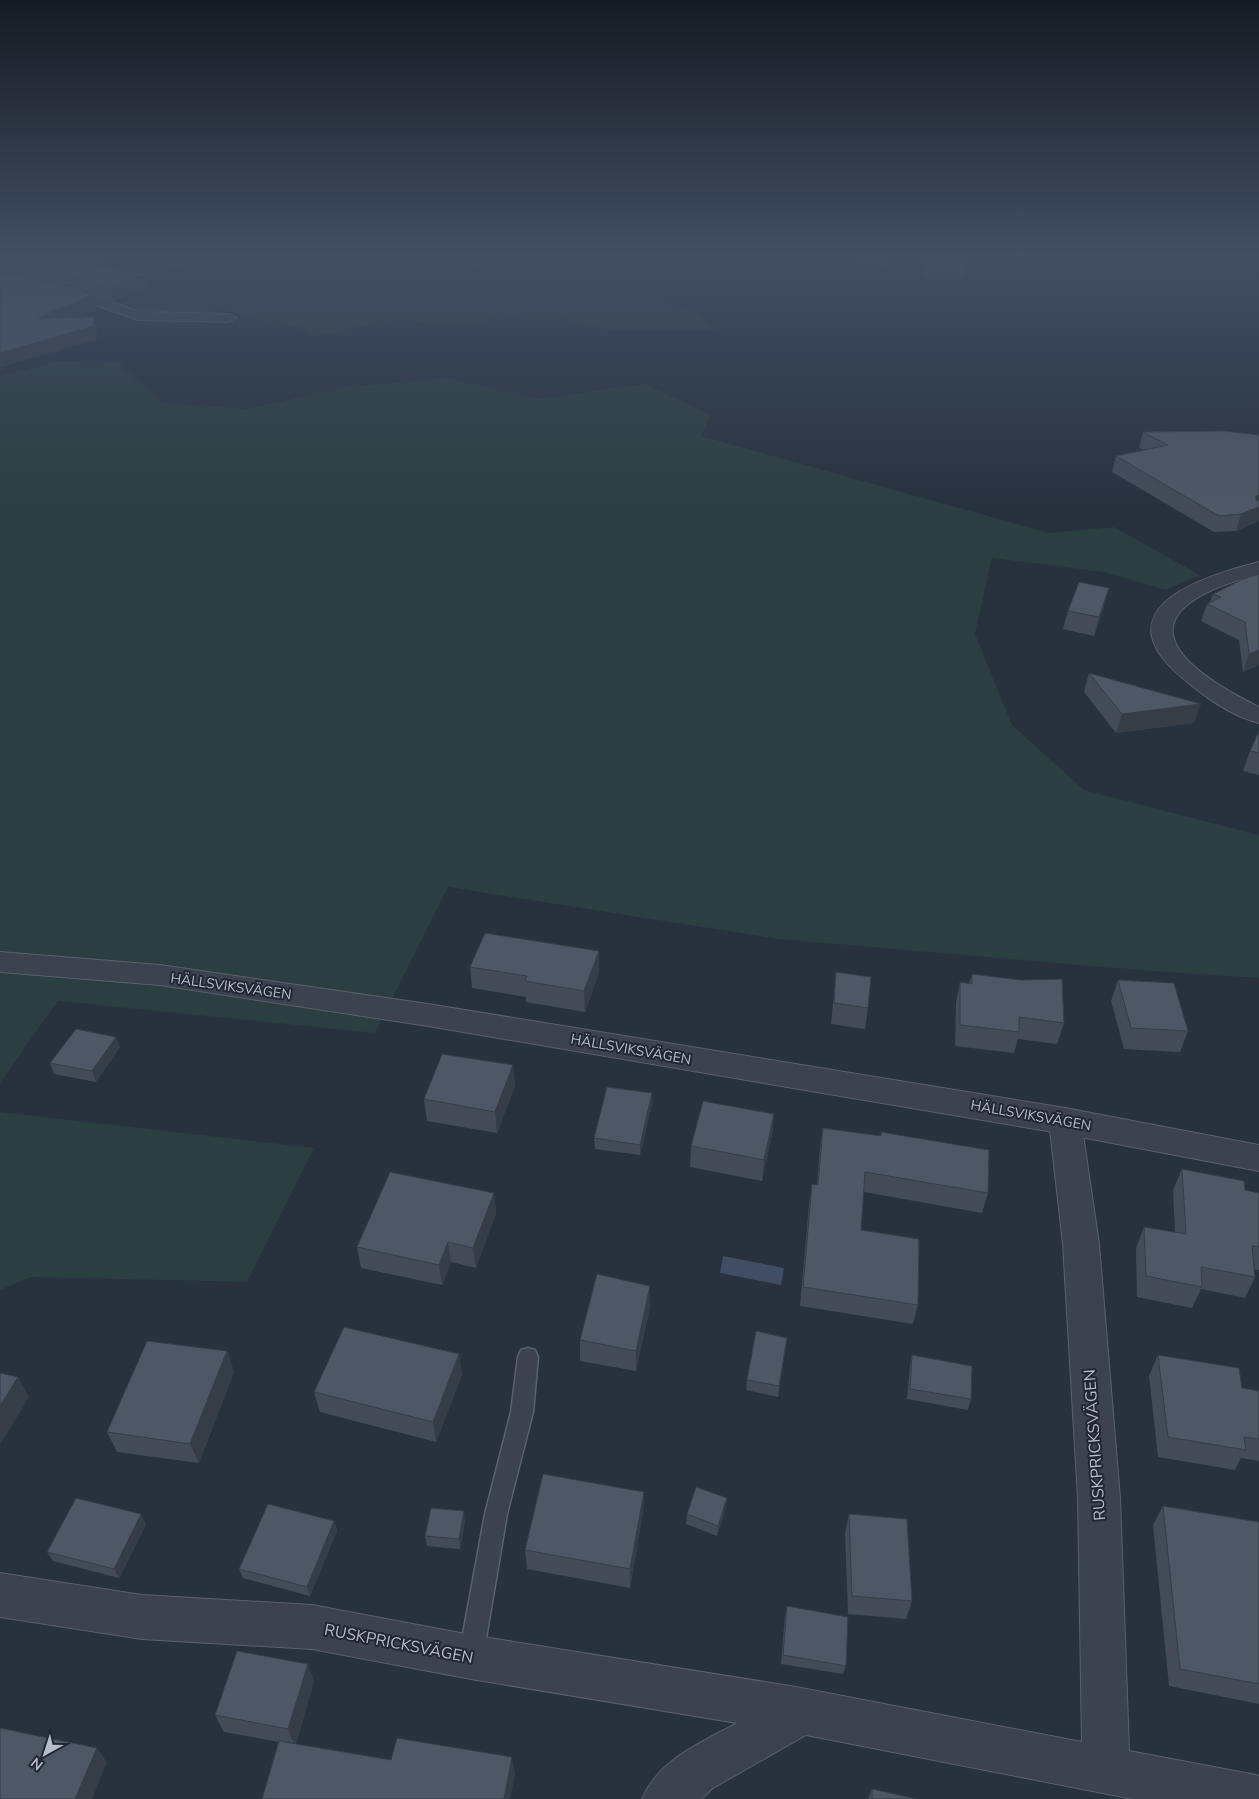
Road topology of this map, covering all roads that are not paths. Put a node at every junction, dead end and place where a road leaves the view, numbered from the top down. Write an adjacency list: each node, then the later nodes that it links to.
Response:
1 (1259, 568): 2 (street)
2 (1259, 716)
3 (0, 962): 4 (street, HÄLLSVIKSVÄGEN)
4 (1065, 1121): 5 (street, HÄLLSVIKSVÄGEN); 10 (street, RUSKPRICKSVÄGEN)
5 (1259, 1158)
6 (528, 1357): 8 (lane)
7 (0, 1594): 8 (street, RUSKPRICKSVÄGEN)
8 (471, 1658): 9 (street, RUSKPRICKSVÄGEN)
9 (796, 1710): 10 (street, RUSKPRICKSVÄGEN); 11 (street)
10 (1106, 1770): 12 (street, RUSKPRICKSVÄGEN)
11 (666, 1799)
12 (1256, 1799)

